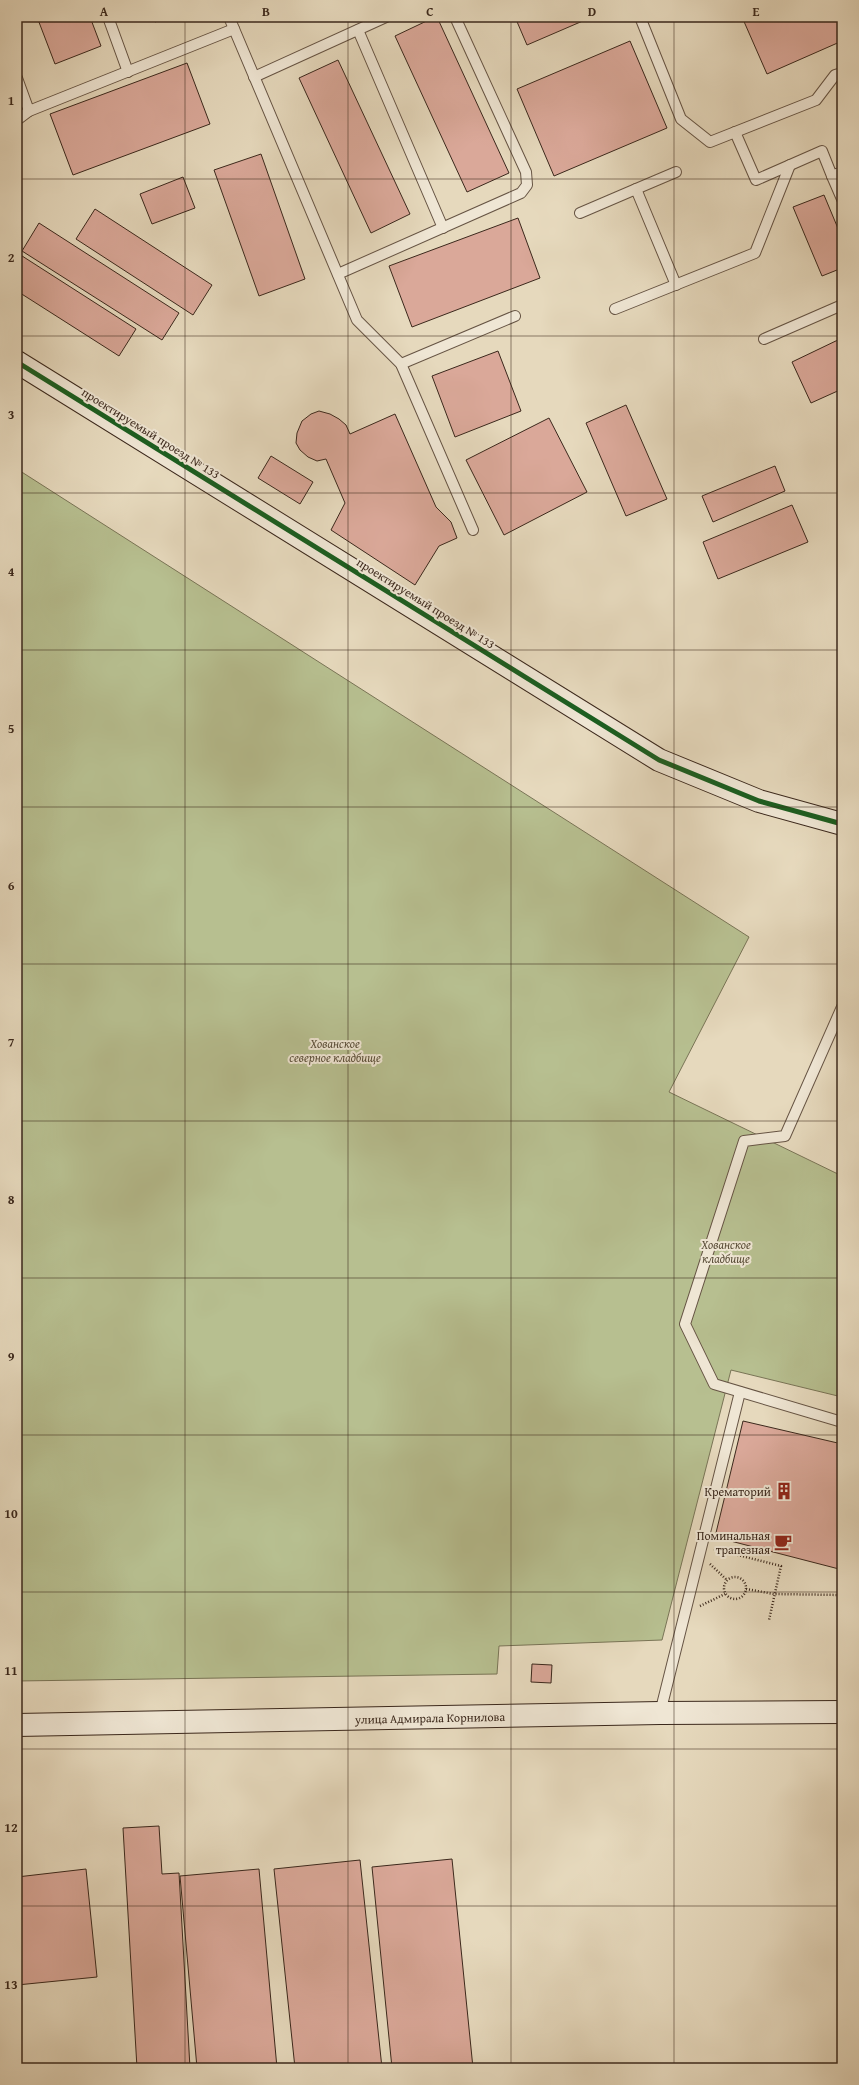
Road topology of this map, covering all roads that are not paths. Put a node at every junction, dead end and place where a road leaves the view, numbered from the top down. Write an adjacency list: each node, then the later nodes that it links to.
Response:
1 (108, 17): 8 (lane)
2 (229, 17): 6 (lane)
3 (386, 17): 7 (lane)
4 (455, 17): 22 (lane)
5 (640, 17): 14 (lane)
6 (234, 30): 8 (lane); 10 (lane)
7 (358, 30): 10 (lane); 22 (lane)
8 (128, 72): 12 (lane)
9 (842, 73): 14 (lane)
10 (254, 77): 23 (lane)
11 (17, 78): 12 (lane)
12 (28, 111): 13 (lane)
13 (17, 120)
14 (735, 132): 15 (lane)
15 (790, 165): 18 (lane); 24 (lane)
16 (676, 172): 19 (lane)
17 (842, 172): 18 (lane)
18 (832, 176): 20 (lane)
19 (636, 189): 21 (lane); 24 (lane)
20 (842, 199)
21 (580, 213)
22 (443, 228): 23 (lane)
23 (338, 274): 30 (lane)
24 (676, 285): 26 (lane)
25 (842, 305): 28 (lane)
26 (615, 309)
27 (515, 316): 30 (lane)
28 (764, 339)
29 (17, 362): 32 (street, проектируемый проезд № 133)
30 (401, 364): 31 (lane)
31 (473, 530)
32 (842, 824)
33 (842, 1007): 34 (lane)
34 (740, 1392): 35 (lane); 37 (lane)
35 (842, 1422)
36 (842, 1712): 37 (street, улица Адмирала Корнилова)
37 (660, 1713): 38 (street, улица Адмирала Корнилова)
38 (17, 1725)

